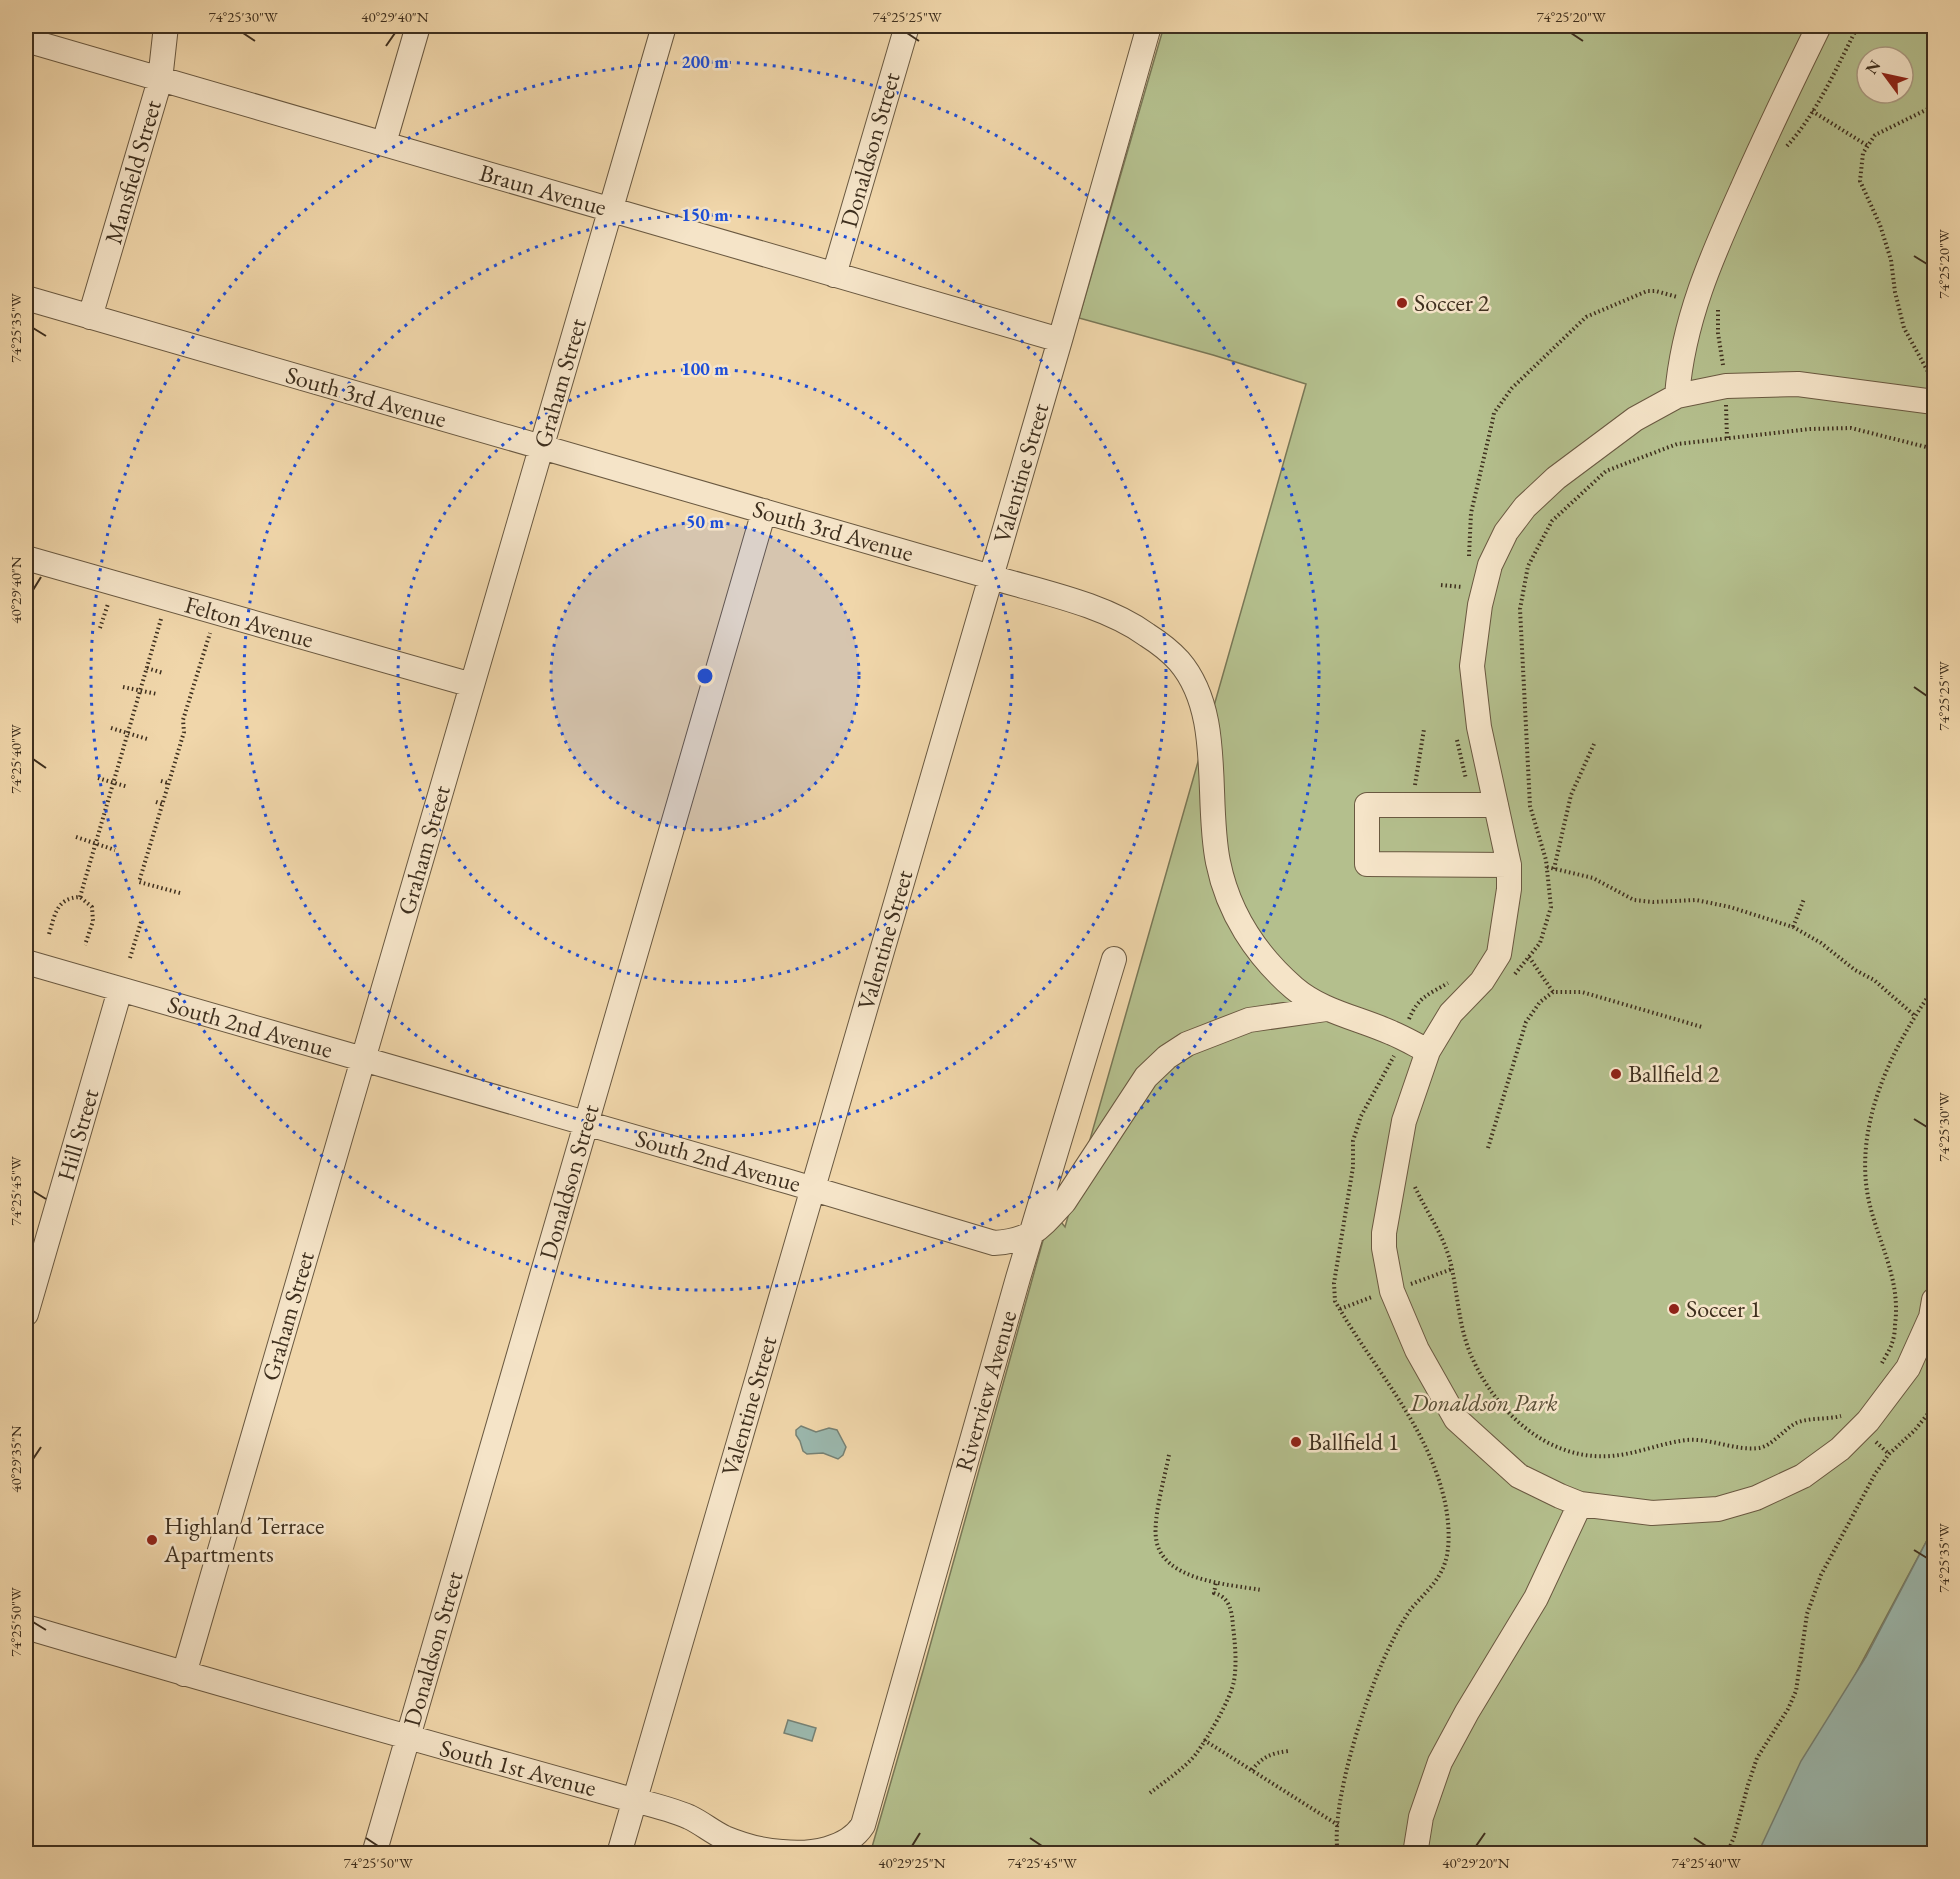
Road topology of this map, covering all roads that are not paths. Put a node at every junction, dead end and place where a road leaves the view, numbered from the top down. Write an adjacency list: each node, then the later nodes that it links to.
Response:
1 (166, 26): 8 (street, Mansfield Street)
2 (418, 26): 9 (street)
3 (664, 26): 10 (street, Graham Street)
4 (907, 26): 11 (street, Donaldson Street)
5 (1149, 26): 14 (street, Valentine Street)
6 (1819, 26): 15 (street)
7 (26, 40): 8 (street, Braun Avenue)
8 (160, 80): 9 (street, Braun Avenue); 13 (street, Mansfield Street)
9 (384, 143): 10 (street, Braun Avenue)
10 (610, 209): 11 (street, Braun Avenue); 17 (street, Graham Street)
11 (834, 275): 14 (street, Braun Avenue)
12 (26, 298): 13 (street, South 3rd Avenue)
13 (90, 317): 17 (street, South 3rd Avenue)
14 (1060, 340): 20 (street, Valentine Street)
15 (1677, 396): 16 (street); 22 (street)
16 (1935, 402)
17 (541, 447): 18 (street, South 3rd Avenue); 21 (street, Graham Street)
18 (764, 511): 20 (street, South 3rd Avenue); 30 (street, Donaldson Street)
19 (26, 558): 21 (street, Felton Avenue)
20 (991, 577): 27 (street, South 3rd Avenue); 31 (street, Valentine Street)
21 (472, 685): 29 (street, Graham Street)
22 (1496, 805): 23 (street); 23 (street)
23 (1509, 865): 28 (street)
24 (1114, 958): 32 (street, Riverview Avenue)
25 (26, 962): 26 (street, South 2nd Avenue)
26 (120, 990): 29 (street, South 2nd Avenue); 34 (street, Hill Street)
27 (1326, 1009): 28 (street, South 3rd Avenue); 32 (street, South 2nd Avenue)
28 (1428, 1052): 35 (street)
29 (363, 1059): 30 (street, South 2nd Avenue); 37 (street, Graham Street)
30 (586, 1124): 31 (street, South 2nd Avenue); 38 (street, Donaldson Street)
31 (813, 1189): 32 (street, South 2nd Avenue); 39 (street, Valentine Street)
32 (1032, 1234): 40 (street, Riverview Avenue)
33 (1935, 1300): 35 (street)
34 (26, 1314)
35 (1580, 1504): 43 (street)
36 (26, 1627): 37 (street, South 1st Avenue)
37 (184, 1674): 38 (street, South 1st Avenue)
38 (408, 1738): 39 (street, South 1st Avenue); 41 (street, Donaldson Street)
39 (634, 1800): 40 (street, South 1st Avenue); 42 (street, Valentine Street)
40 (863, 1825)
41 (374, 1854)
42 (619, 1854)
43 (1415, 1854)

